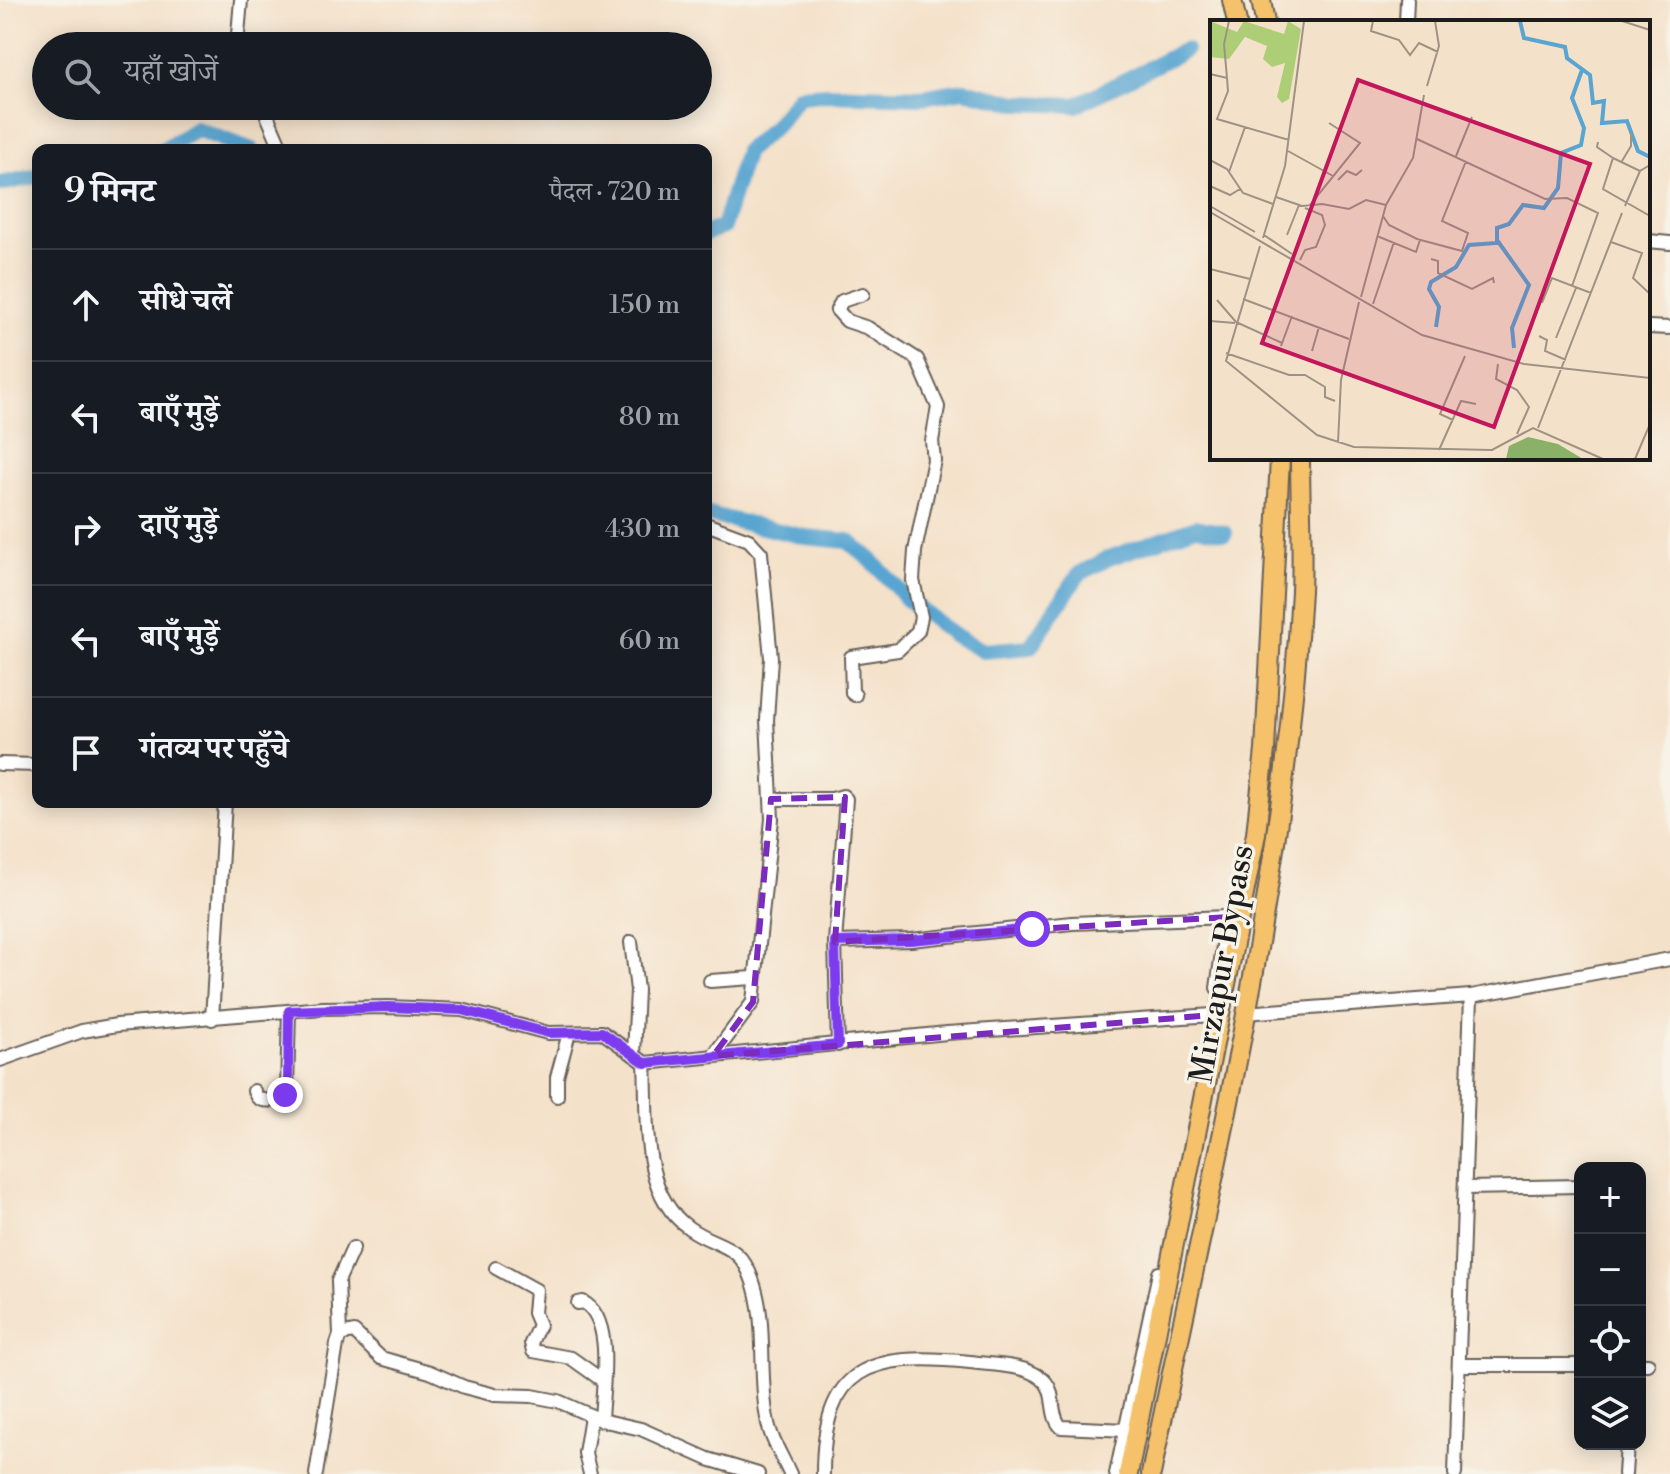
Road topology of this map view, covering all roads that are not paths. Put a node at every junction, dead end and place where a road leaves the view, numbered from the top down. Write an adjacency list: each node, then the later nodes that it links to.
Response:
1 (241, 0): 8 (street)
2 (1232, 0): 5 (highway)
3 (1261, 0): 6 (highway)
4 (1407, 0): 7 (street)
5 (1237, 20)
6 (1265, 20)
7 (1406, 20)
8 (238, 32)
9 (269, 120): 10 (street)
10 (279, 144)
11 (1650, 241): 12 (street)
12 (1670, 243)
13 (863, 294): 19 (street)
14 (1650, 327): 15 (street)
15 (1670, 328)
16 (1280, 460): 60 (highway)
17 (1300, 460): 31 (highway, Mirzapur Bypass)
18 (712, 526): 22 (street)
19 (855, 695)
20 (0, 764): 21 (street)
21 (32, 765)
22 (771, 799): 25 (street); 27 (street)
23 (225, 808): 33 (street)
24 (631, 942): 36 (street)
25 (835, 942): 32 (street); 35 (street)
26 (1670, 959): 29 (street)
27 (753, 978): 28 (street); 37 (street)
28 (710, 981)
29 (1471, 996): 31 (street); 43 (street)
30 (289, 1011): 33 (street); 34 (street); 40 (street)
31 (1245, 1013): 61 (highway, Mirzapur Bypass)
32 (1213, 1015): 35 (street); 52 (street)
33 (212, 1019): 38 (street)
34 (569, 1033): 36 (street); 41 (street)
35 (838, 1045): 37 (street)
36 (634, 1055): 39 (street)
37 (713, 1056): 39 (street)
38 (0, 1060)
39 (645, 1063): 57 (street)
40 (254, 1091)
41 (557, 1096)
42 (1574, 1186): 43 (street)
43 (1465, 1188): 48 (street)
44 (353, 1248): 47 (street)
45 (496, 1268): 50 (street)
46 (578, 1303): 50 (street)
47 (340, 1335): 51 (street); 54 (street)
48 (1459, 1365): 49 (street); 62 (street)
49 (1574, 1365)
50 (602, 1380): 51 (street)
51 (596, 1418): 55 (street); 56 (street)
52 (1127, 1430): 58 (street); 59 (street)
53 (1627, 1450): 63 (street)
54 (316, 1474)
55 (590, 1474)
56 (758, 1474)
57 (790, 1474)
58 (823, 1474)
59 (1116, 1474)
60 (1128, 1474)
61 (1151, 1474)
62 (1455, 1474)
63 (1625, 1474)

